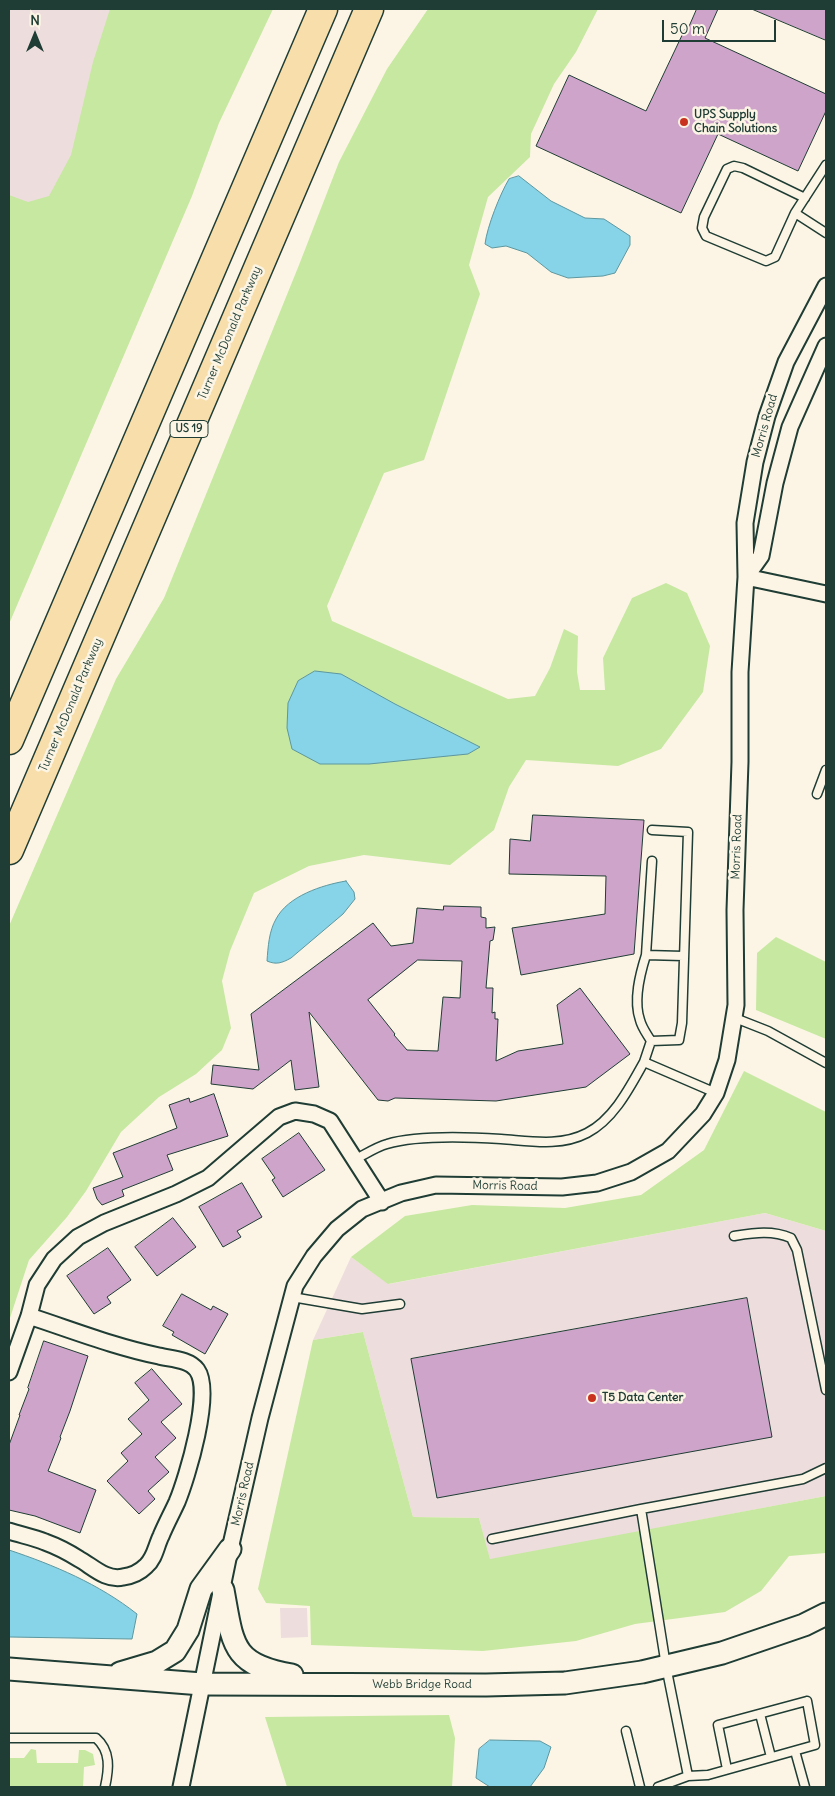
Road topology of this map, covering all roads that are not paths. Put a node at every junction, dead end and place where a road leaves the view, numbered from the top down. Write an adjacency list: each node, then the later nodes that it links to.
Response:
1 (323, 9): 11 (highway)
2 (369, 9): 15 (highway, Turner McDonald Parkway / US 19)
3 (826, 166): 4 (lane)
4 (805, 198): 5 (lane); 5 (lane)
5 (795, 213): 6 (lane)
6 (826, 233)
7 (826, 286): 9 (street, Morris Road)
8 (826, 346): 9 (street, Morris Road)
9 (746, 577): 10 (street); 19 (street, Morris Road)
10 (826, 594)
11 (9, 740)
12 (826, 770): 13 (lane)
13 (817, 794)
14 (652, 830): 18 (lane)
15 (9, 850)
16 (652, 862): 17 (lane)
17 (646, 955): 18 (lane); 20 (lane)
18 (683, 956): 20 (lane)
19 (735, 1018): 22 (lane); 23 (street, Morris Road)
20 (651, 1041): 21 (lane)
21 (644, 1062): 23 (lane); 24 (lane)
22 (826, 1063)
23 (716, 1093): 25 (street, Morris Road)
24 (356, 1159): 25 (street); 29 (street)
25 (382, 1202): 27 (street, Morris Road)
26 (734, 1236): 31 (lane)
27 (292, 1298): 28 (lane); 36 (street, Morris Road)
28 (400, 1304)
29 (29, 1316): 30 (street); 34 (street)
30 (9, 1372)
31 (826, 1390)
32 (826, 1468): 33 (lane)
33 (641, 1509): 35 (lane); 39 (lane)
34 (9, 1531)
35 (492, 1539)
36 (230, 1549): 37 (street, Morris Road); 41 (street)
37 (222, 1590): 42 (street, Morris Road); 43 (street)
38 (826, 1614): 39 (street, Webb Bridge Road)
39 (666, 1666): 43 (street, Webb Bridge Road); 50 (lane)
40 (9, 1670): 41 (street, Webb Bridge Road)
41 (108, 1677): 42 (street, Webb Bridge Road)
42 (202, 1684): 43 (street, Webb Bridge Road); 52 (street, Morris Road)
43 (344, 1684)
44 (760, 1714): 47 (lane); 48 (lane); 49 (lane)
45 (626, 1731): 53 (lane)
46 (9, 1738): 51 (lane)
47 (794, 1751): 48 (lane); 55 (lane)
48 (771, 1756): 49 (lane)
49 (727, 1769): 50 (lane)
50 (688, 1776): 54 (lane)
51 (105, 1787)
52 (181, 1787)
53 (640, 1787)
54 (658, 1787)
55 (805, 1787)

